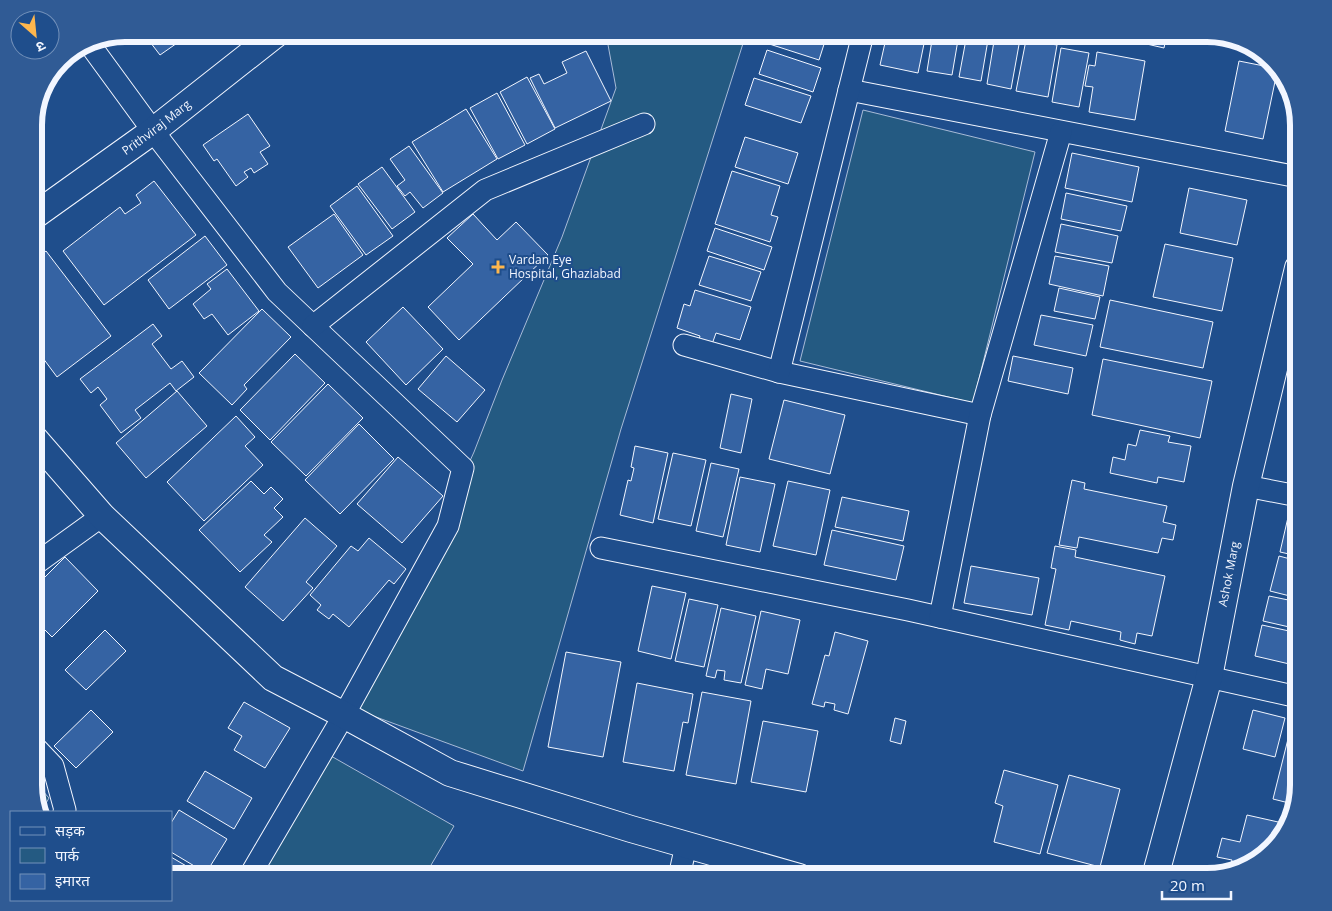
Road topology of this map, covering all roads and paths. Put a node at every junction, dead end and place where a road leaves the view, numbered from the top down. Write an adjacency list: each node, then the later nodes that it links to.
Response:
1 (266, 42): 6 (street, Prithviraj Marg)
2 (861, 42): 4 (street)
3 (93, 49): 6 (street)
4 (849, 90): 7 (street); 13 (street)
5 (644, 124): 11 (street)
6 (153, 131): 9 (street, Prithviraj Marg); 11 (street)
7 (1061, 132): 8 (street); 14 (street)
8 (1290, 175)
9 (43, 210)
10 (1290, 302): 16 (street, Ashok Marg)
11 (313, 326): 24 (street)
12 (684, 345): 13 (street)
13 (779, 372): 14 (street)
14 (980, 415): 21 (street)
15 (43, 448): 18 (street)
16 (1246, 486): 17 (street); 22 (street, Ashok Marg)
17 (1290, 494)
18 (102, 516): 20 (street); 24 (street)
19 (601, 548): 21 (street)
20 (43, 559)
21 (940, 617): 22 (street)
22 (1209, 677): 23 (street); 31 (street, Ashok Marg)
23 (1290, 695)
24 (344, 715): 27 (street); 28 (street)
25 (43, 755): 26 (street)
26 (64, 811)
27 (686, 845): 29 (street); 30 (street)
28 (255, 868)
29 (681, 868)
30 (767, 868)
31 (1158, 868)

